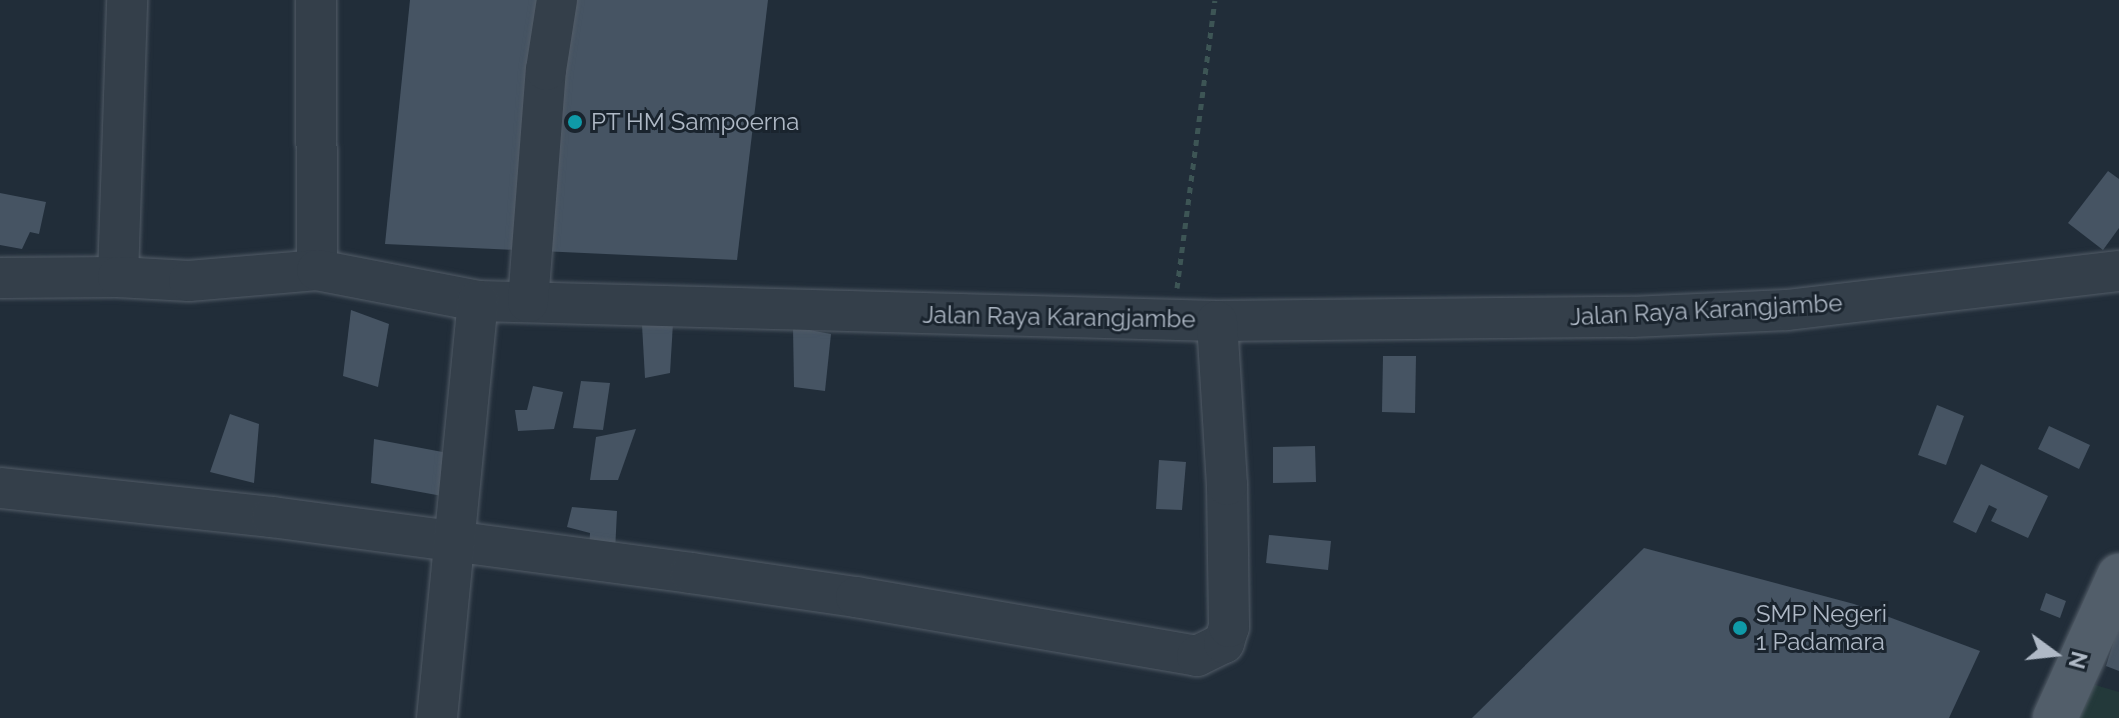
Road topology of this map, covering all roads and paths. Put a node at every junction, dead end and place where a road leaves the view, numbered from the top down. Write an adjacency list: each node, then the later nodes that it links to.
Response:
1 (127, 0): 7 (street)
2 (316, 0): 5 (street)
3 (557, 0): 10 (street)
4 (1215, 0): 11 (path)
5 (317, 270): 7 (street, Jalan Raya Karangjambe); 9 (street, Jalan Raya Karangjambe)
6 (2119, 271): 12 (street, Jalan Raya Karangjambe)
7 (118, 277): 8 (street, Jalan Raya Karangjambe)
8 (0, 278)
9 (478, 301): 10 (street, Jalan Raya Karangjambe); 14 (street)
10 (528, 302): 11 (street, Jalan Raya Karangjambe)
11 (1174, 317): 12 (street, Jalan Raya Karangjambe)
12 (1217, 321): 14 (street)
13 (0, 488): 14 (street)
14 (456, 542): 16 (street)
15 (2119, 576): 17 (main road)
16 (437, 718)
17 (2055, 718)

